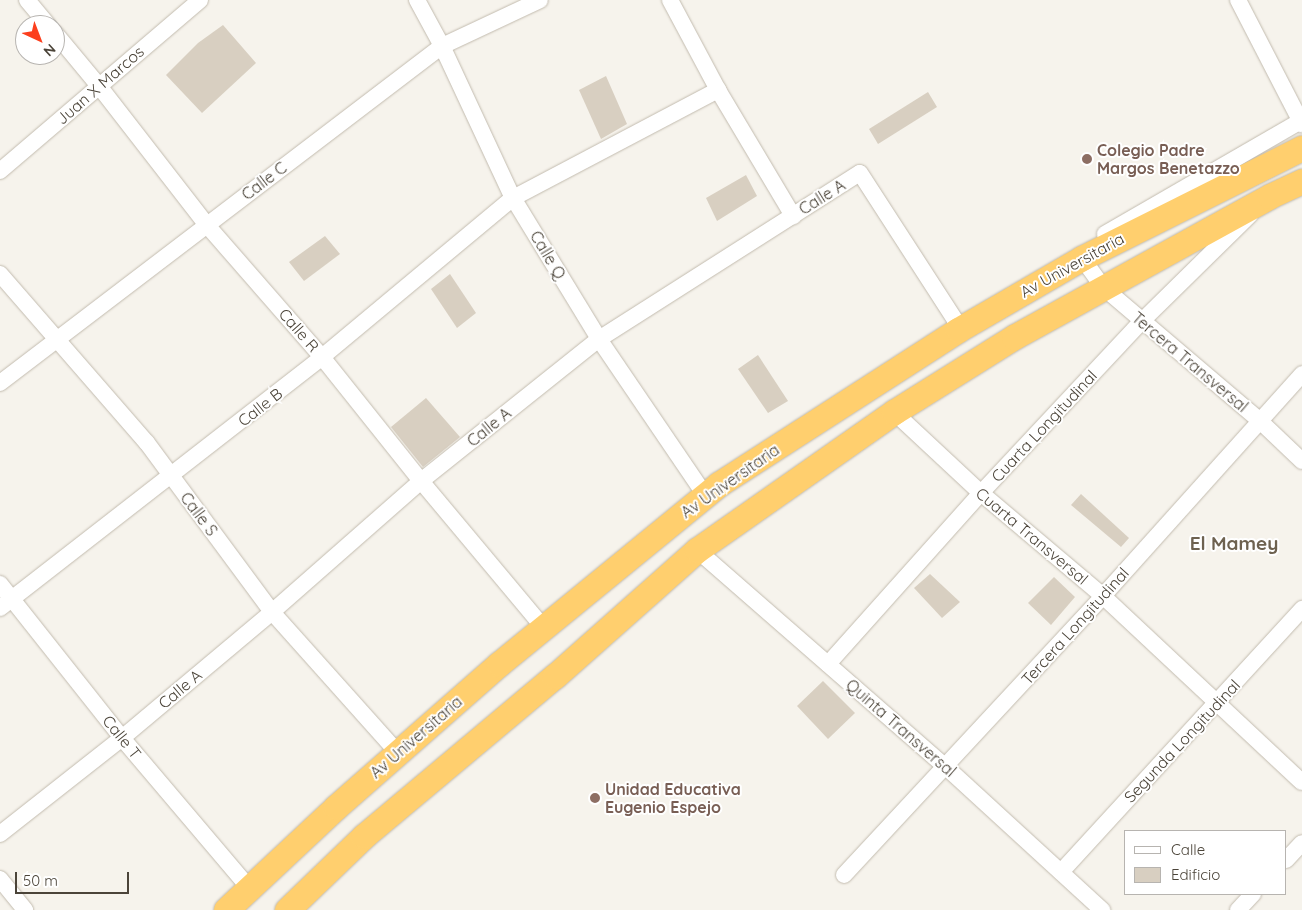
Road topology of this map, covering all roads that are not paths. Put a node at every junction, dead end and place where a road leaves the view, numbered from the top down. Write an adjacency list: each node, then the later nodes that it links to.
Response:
1 (28, 0): 7 (street)
2 (200, 0): 10 (street, Juan X Marcos)
3 (417, 0): 9 (street, Calle Q)
4 (540, 0): 9 (street, Calle C)
5 (670, 0): 11 (street)
6 (1238, 0): 12 (street)
7 (40, 15)
8 (65, 45): 10 (street, Calle R)
9 (442, 46): 17 (street, Calle Q); 19 (street, Calle C)
10 (99, 86): 14 (street, Juan X Marcos); 19 (street, Calle R)
11 (718, 90): 17 (street, Calle B); 18 (street)
12 (1301, 123): 24 (street)
13 (1302, 148): 20 (highway, Av Universitaria)
14 (0, 171)
15 (1302, 181): 16 (highway)
16 (1270, 196): 22 (highway); 23 (street, Cuarta Longitudinal)
17 (513, 198): 25 (street, Calle Q); 27 (street, Calle B)
18 (793, 216): 24 (street, Calle A); 25 (street, Calle A)
19 (206, 224): 26 (street, Calle C); 27 (street, Calle R)
20 (1082, 258): 22 (street, Tercera Transversal); 24 (highway, Av Universitaria)
21 (0, 274): 26 (street, Calle S)
22 (1104, 288): 23 (street, Tercera Transversal); 30 (highway)
23 (1142, 321): 31 (street, Tercera Transversal); 35 (street, Cuarta Longitudinal)
24 (956, 325): 36 (highway, Av Universitaria)
25 (599, 339): 34 (street, Calle A); 36 (street, Calle Q)
26 (57, 340): 29 (street, Calle C); 33 (street, Calle S)
27 (322, 357): 33 (street, Calle B); 34 (street, Calle R)
28 (1302, 374): 31 (street, Tercera Longitudinal)
29 (0, 383)
30 (894, 412): 35 (street, Cuarta Transversal); 37 (highway)
31 (1260, 421): 32 (street, Tercera Transversal); 39 (street, Tercera Longitudinal)
32 (1302, 461)
33 (171, 476): 40 (street, Calle B); 42 (street, Calle S)
34 (421, 481): 42 (street, Calle A); 43 (street, Calle R)
35 (981, 493): 39 (street, Cuarta Transversal); 44 (street, Cuarta Longitudinal)
36 (705, 496): 43 (highway, Av Universitaria)
37 (697, 550): 44 (street, Quinta Transversal); 52 (highway)
38 (0, 584): 40 (street, Calle T)
39 (1103, 596): 45 (street, Cuarta Transversal); 48 (street, Tercera Longitudinal)
40 (6, 603): 46 (street, Calle T)
41 (1302, 609): 45 (street, Segunda Longitudinal)
42 (272, 612): 46 (street, Calle A); 47 (street, Calle S)
43 (543, 627): 47 (highway, Av Universitaria)
44 (828, 664): 48 (street, Quinta Transversal)
45 (1218, 703): 49 (street, Cuarta Transversal); 55 (street, Segunda Longitudinal)
46 (122, 738): 51 (street, Calle A); 58 (street, Calle T)
47 (398, 753): 50 (highway, Av Universitaria)
48 (946, 767): 55 (street, Quinta Transversal); 56 (street, Tercera Longitudinal)
49 (1302, 782)
50 (336, 807): 52 (highway); 58 (highway, Av Universitaria)
51 (0, 834)
52 (364, 836): 62 (highway)
53 (1302, 843): 54 (street)
54 (1287, 859)
55 (1061, 872): 63 (street, Quinta Transversal)
56 (844, 875)
57 (0, 879): 60 (street)
58 (249, 888): 61 (highway, Av Universitaria)
59 (1252, 895): 64 (street)
60 (25, 910)
61 (226, 910)
62 (287, 910)
63 (1102, 910)
64 (1238, 910)

